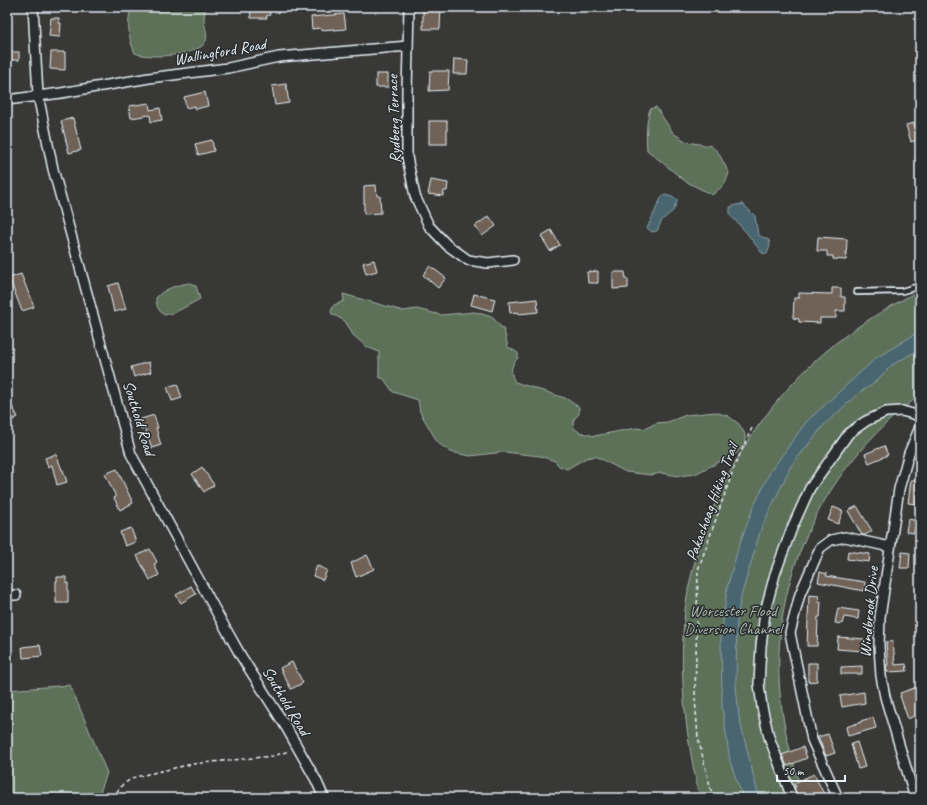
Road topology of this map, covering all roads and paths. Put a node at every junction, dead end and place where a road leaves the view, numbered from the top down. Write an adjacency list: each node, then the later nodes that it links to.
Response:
1 (33, 7): 4 (street, Southold Road)
2 (409, 7): 3 (street, Rydberg Terrace)
3 (408, 46): 4 (street, Wallingford Road); 6 (street, Rydberg Terrace)
4 (38, 95): 5 (street, Wallingford Road); 13 (street, Southold Road)
5 (7, 100)
6 (513, 260)
7 (920, 286): 8 (lane)
8 (857, 292)
9 (920, 416): 17 (street)
10 (920, 427): 12 (street, Windbrook Drive)
11 (752, 428): 16 (path, Pakachoag Hiking Trail)
12 (890, 547): 18 (street); 19 (street, Windbrook Drive)
13 (297, 748): 14 (path); 15 (street, Southold Road)
14 (112, 798)
15 (324, 798)
16 (713, 798)
17 (792, 798)
18 (838, 798)
19 (916, 798)

